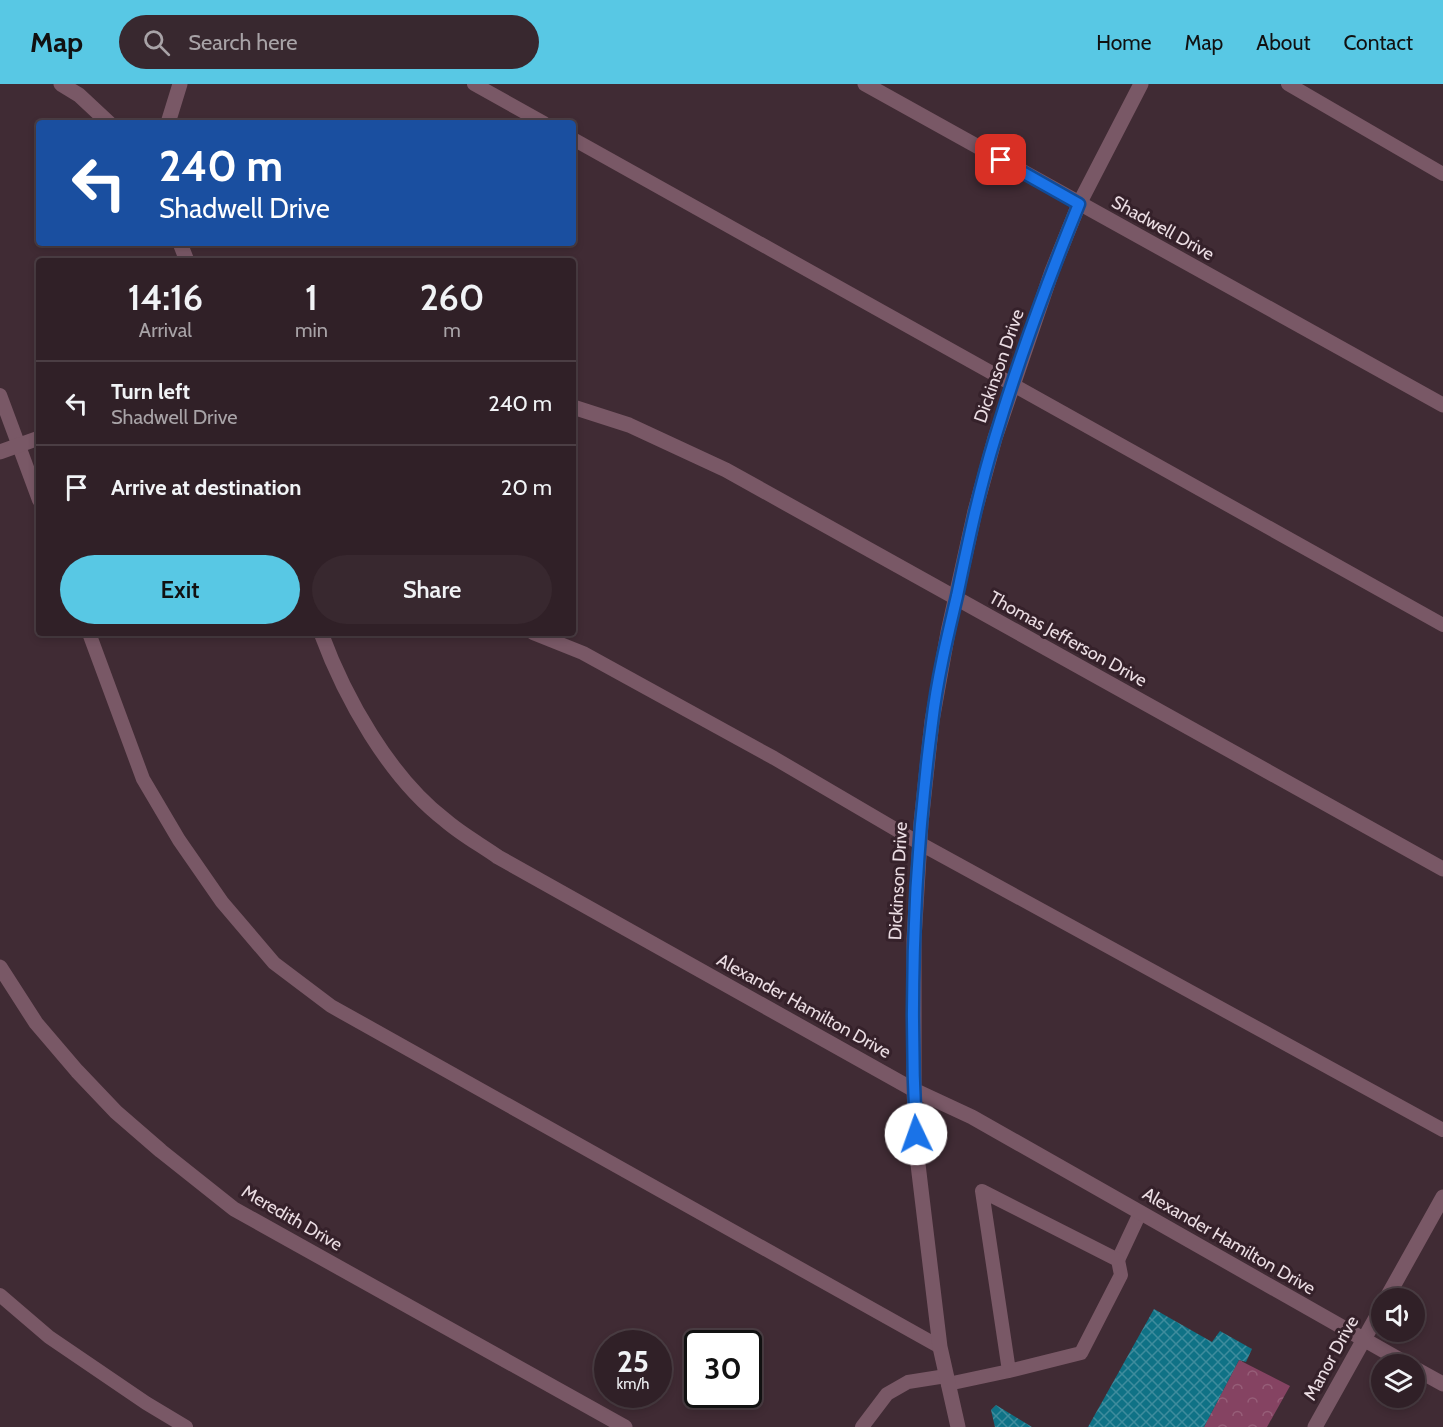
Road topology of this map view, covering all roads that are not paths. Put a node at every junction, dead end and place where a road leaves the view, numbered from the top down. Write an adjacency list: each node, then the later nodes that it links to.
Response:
1 (61, 84): 7 (street)
2 (180, 84): 8 (street)
3 (474, 84): 9 (lane)
4 (865, 84): 12 (street, Shadwell Drive)
5 (1141, 84): 12 (street, Dickinson Drive)
6 (1288, 84): 11 (lane)
7 (106, 120)
8 (169, 120)
9 (539, 120)
10 (576, 141): 13 (lane)
11 (1443, 174)
12 (1079, 204): 13 (street, Dickinson Drive); 15 (street, Shadwell Drive)
13 (1013, 384): 21 (street, Dickinson Drive); 22 (lane)
14 (0, 395): 18 (lane)
15 (1443, 405)
16 (576, 407): 21 (street, Thomas Jefferson Drive)
17 (36, 439): 18 (street)
18 (18, 445): 19 (street); 20 (lane)
19 (0, 452)
20 (36, 492)
21 (956, 599): 26 (street, Dickinson Drive); 27 (street, Thomas Jefferson Drive)
22 (1443, 625)
23 (90, 636): 38 (lane)
24 (322, 636): 29 (street, Alexander Hamilton Drive)
25 (540, 636): 26 (lane)
26 (919, 843): 29 (street, Dickinson Drive); 30 (lane)
27 (1443, 869)
28 (0, 967): 45 (street, Meredith Drive)
29 (914, 1090): 32 (street, Alexander Hamilton Drive); 38 (street, Dickinson Drive)
30 (1443, 1130)
31 (1443, 1197): 34 (street)
32 (1140, 1213): 33 (lane); 37 (street, Alexander Hamilton Drive)
33 (1118, 1260): 40 (lane); 40 (lane)
34 (1392, 1288)
35 (0, 1295): 44 (lane)
36 (1371, 1326): 37 (street, Manor Drive)
37 (1363, 1340): 39 (street, Alexander Hamilton Drive); 48 (street, Manor Drive)
38 (940, 1347): 42 (street, Dickinson Drive)
39 (1389, 1354)
40 (1009, 1371): 42 (lane)
41 (1425, 1374): 43 (street)
42 (947, 1380): 46 (lane); 47 (street, Dickinson Drive)
43 (1443, 1384)
44 (186, 1427)
45 (625, 1427)
46 (862, 1427)
47 (957, 1427)
48 (1315, 1427)

